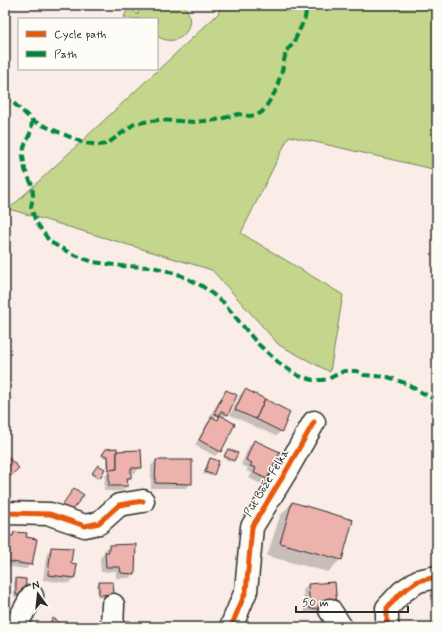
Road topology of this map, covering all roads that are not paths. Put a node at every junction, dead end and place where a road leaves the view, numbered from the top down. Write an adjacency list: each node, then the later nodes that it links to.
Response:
1 (314, 422): 9 (street, Put Bože Felka)
2 (143, 501): 3 (street)
3 (5, 513)
4 (437, 577): 10 (street)
5 (32, 596): 7 (street)
6 (114, 606): 8 (street)
7 (15, 627)
8 (112, 627)
9 (231, 627)
10 (387, 627)

